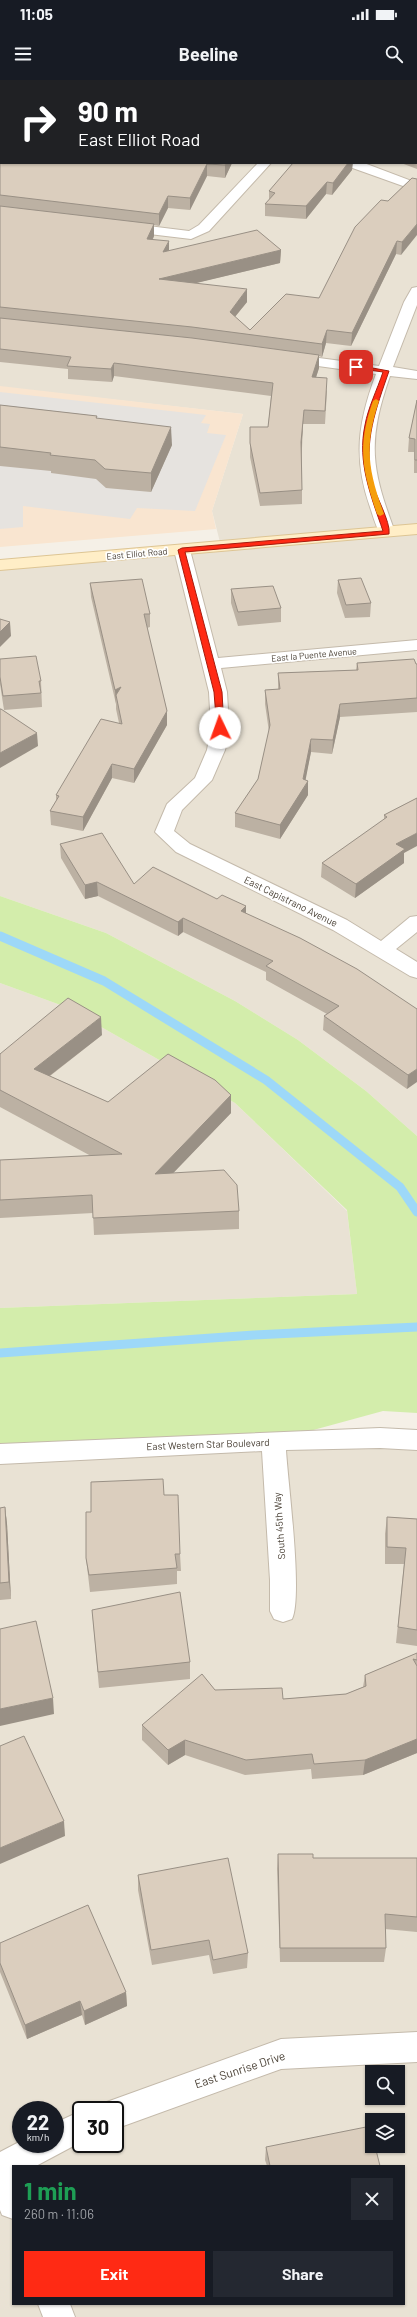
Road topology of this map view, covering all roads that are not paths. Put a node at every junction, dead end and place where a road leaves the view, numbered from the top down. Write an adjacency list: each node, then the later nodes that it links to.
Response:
1 (264, 164): 4 (street)
2 (355, 164): 3 (street)
3 (417, 187)
4 (108, 225)
5 (417, 291): 7 (street)
6 (278, 356): 7 (street)
7 (386, 371): 8 (street); 10 (street)
8 (417, 375)
9 (417, 529): 10 (main road, East Elliot Road)
10 (387, 532): 11 (main road, East Elliot Road)
11 (182, 550): 12 (main road, East Elliot Road); 14 (street)
12 (0, 565)
13 (417, 645): 14 (street, East la Puente Avenue)
14 (212, 664): 16 (street, East Capistrano Avenue)
15 (417, 922): 16 (street)
16 (383, 949): 17 (street, East Capistrano Avenue)
17 (417, 971)
18 (417, 1440): 19 (street, East Western Star Boulevard)
19 (272, 1441): 20 (street, East Western Star Boulevard); 21 (street, South 45th Way)
20 (0, 1454)
21 (283, 1611)
22 (417, 2047): 23 (street, East Sunrise Drive)
23 (124, 2111)
24 (29, 2153): 25 (street)
25 (0, 2170): 26 (street)
26 (12, 2201)
27 (54, 2305): 28 (street)
28 (59, 2317)

